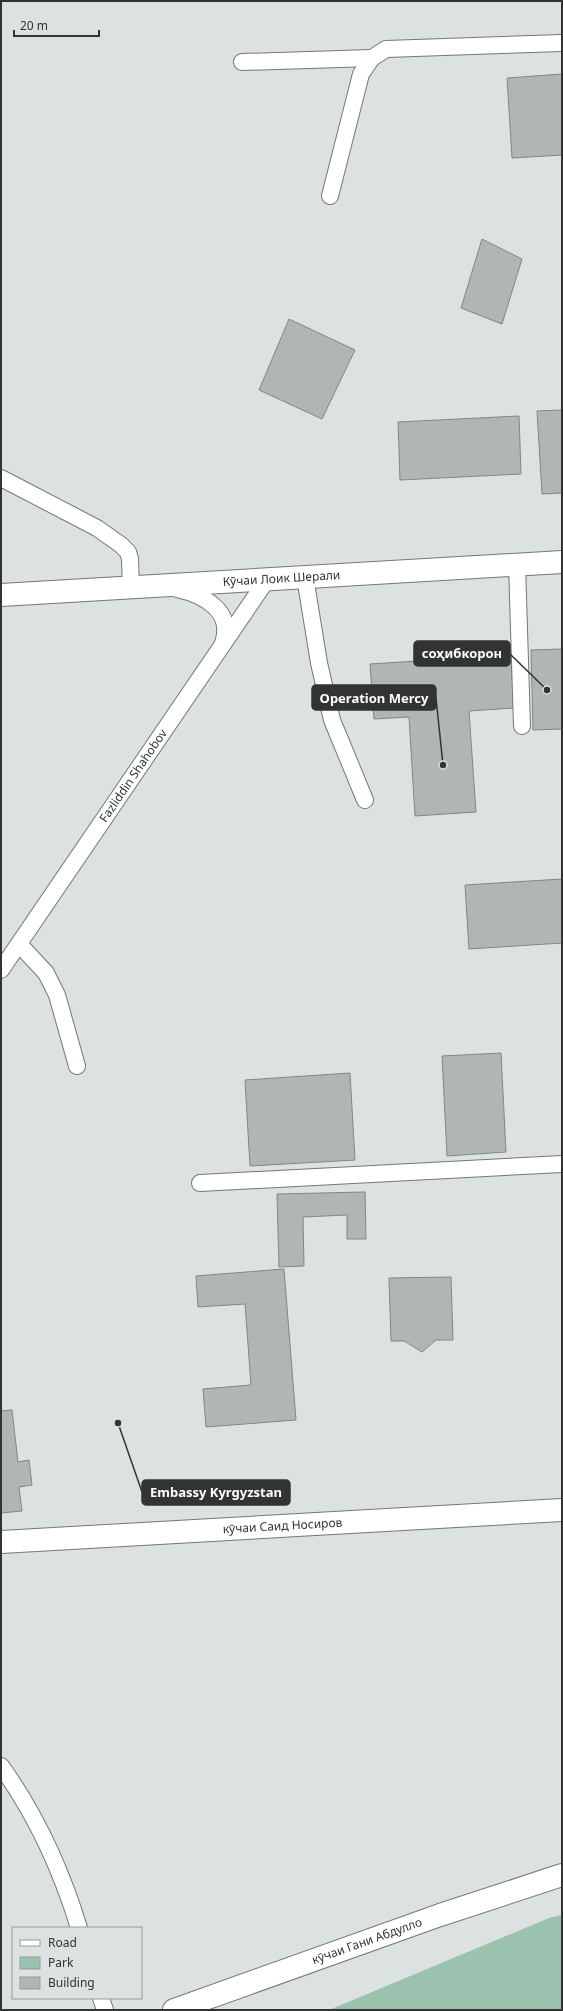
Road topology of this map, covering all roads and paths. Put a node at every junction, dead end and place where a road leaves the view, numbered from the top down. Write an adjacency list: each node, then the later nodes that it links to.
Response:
1 (562, 43): 2 (lane)
2 (372, 58): 3 (lane); 4 (lane)
3 (242, 62)
4 (330, 196)
5 (1, 478): 11 (lane)
6 (562, 562): 7 (street, Кӯчаи Лоик Шерали)
7 (517, 564): 8 (street, Кӯчаи Лоик Шерали); 14 (lane)
8 (305, 578): 9 (street, Кӯчаи Лоик Шерали); 15 (lane)
9 (266, 580): 10 (street, Кӯчаи Лоик Шерали); 13 (lane, Fazliddin Shahobov)
10 (167, 586): 11 (street, Кӯчаи Лоик Шерали); 13 (lane)
11 (131, 588): 12 (street, Кӯчаи Лоик Шерали)
12 (1, 595)
13 (222, 645): 16 (lane, Fazliddin Shahobov)
14 (522, 726)
15 (366, 800)
16 (19, 944): 17 (lane, Fazliddin Shahobov); 18 (lane)
17 (1, 970)
18 (77, 1066)
19 (562, 1164): 20 (lane)
20 (200, 1183)
21 (562, 1510): 22 (street, кӯчаи Саид Носиров)
22 (2, 1542)
23 (1, 1766): 25 (lane)
24 (562, 1875): 28 (street, кӯчаи Гани Абдулло)
25 (79, 1927)
26 (101, 1999): 27 (lane)
27 (105, 2010)
28 (174, 2010)

